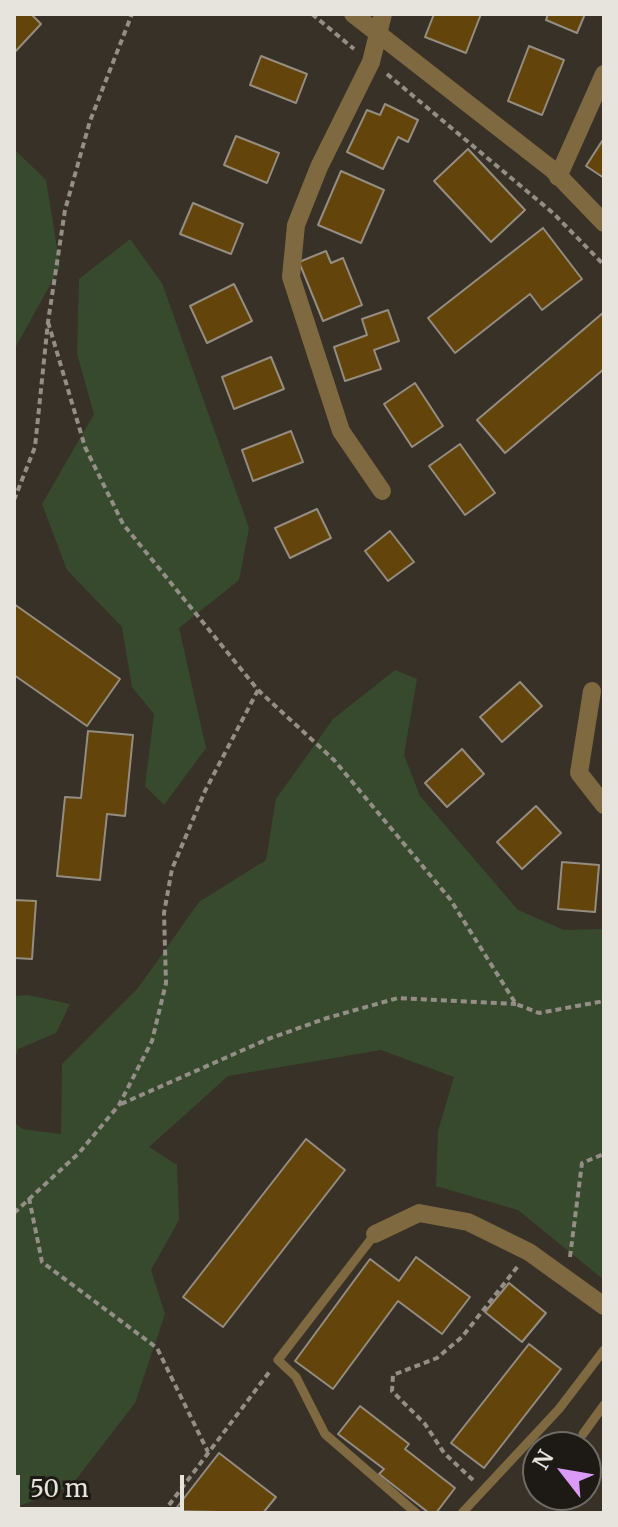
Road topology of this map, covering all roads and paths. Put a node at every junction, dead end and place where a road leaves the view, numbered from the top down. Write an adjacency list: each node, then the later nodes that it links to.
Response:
1 (132, 14): 11 (path)
2 (312, 14): 6 (path)
3 (353, 14): 5 (street)
4 (383, 14): 5 (street)
5 (376, 32): 6 (street); 8 (street)
6 (371, 62): 10 (path); 12 (street)
7 (604, 74): 8 (street)
8 (558, 177): 9 (street)
9 (604, 223)
10 (604, 265)
11 (48, 322): 13 (path); 14 (path)
12 (382, 491)
13 (14, 500)
14 (258, 690): 18 (path); 19 (path)
15 (592, 691): 16 (street)
16 (604, 805)
17 (604, 1001): 18 (path)
18 (516, 1004): 19 (path)
19 (119, 1105): 21 (path)
20 (604, 1154): 25 (path)
21 (29, 1198): 22 (path); 31 (path)
22 (14, 1213)
23 (375, 1234): 24 (street); 28 (lane)
24 (529, 1252): 25 (street); 32 (path)
25 (567, 1278): 26 (street)
26 (604, 1306)
27 (604, 1350): 32 (lane)
28 (278, 1360): 31 (path); 34 (lane)
29 (604, 1405): 30 (lane)
30 (585, 1431)
31 (208, 1452): 33 (path)
32 (483, 1489): 35 (lane)
33 (163, 1513)
34 (416, 1513)
35 (462, 1513)

